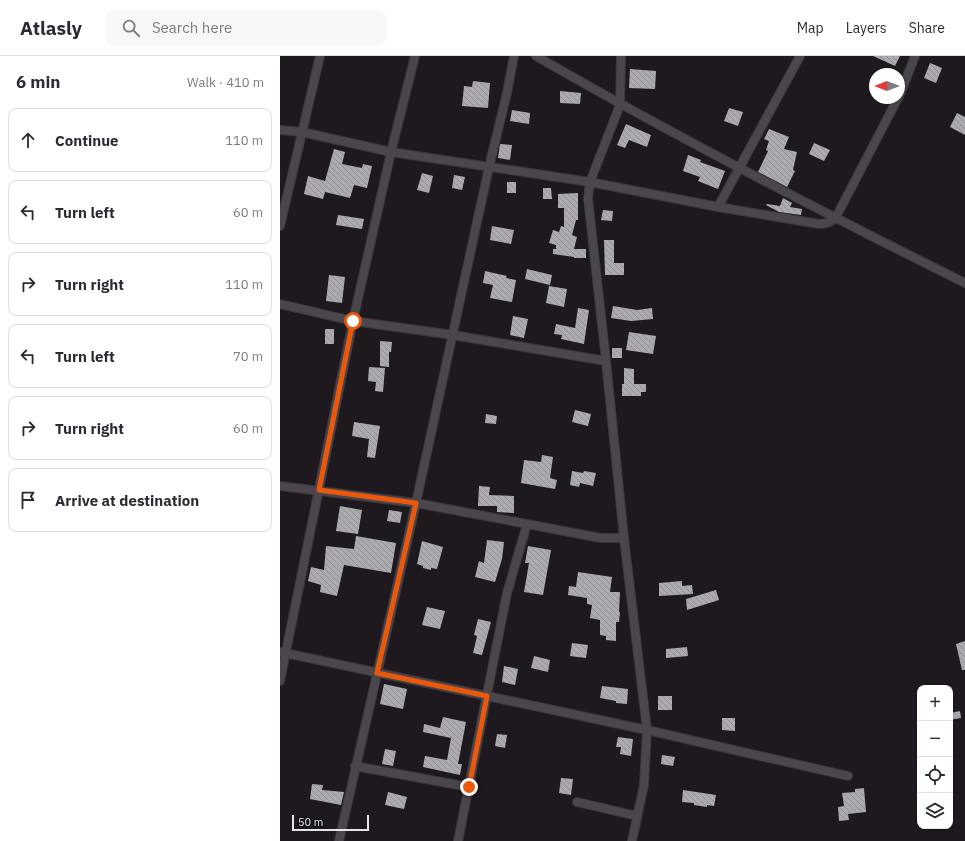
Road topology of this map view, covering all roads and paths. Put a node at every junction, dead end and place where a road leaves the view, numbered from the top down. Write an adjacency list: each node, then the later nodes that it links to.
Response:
1 (320, 56): 12 (street)
2 (415, 56): 13 (street)
3 (514, 56): 14 (street)
4 (536, 56): 10 (street)
5 (621, 56): 10 (street)
6 (800, 56): 15 (street)
7 (915, 56): 8 (street)
8 (905, 82)
9 (895, 104): 18 (street)
10 (620, 105): 15 (street); 16 (street)
11 (280, 130): 12 (street)
12 (302, 132): 13 (street); 19 (street)
13 (391, 152): 14 (street); 22 (street)
14 (489, 167): 16 (street); 23 (street)
15 (739, 168): 17 (street); 18 (street)
16 (590, 182): 17 (street); 24 (street)
17 (718, 207): 18 (street)
18 (835, 219): 20 (street)
19 (280, 226)
20 (965, 283)
21 (280, 304): 22 (street)
22 (353, 321): 23 (street); 26 (street)
23 (453, 335): 24 (street); 27 (street)
24 (606, 361): 29 (street)
25 (280, 486): 26 (street)
26 (319, 490): 27 (street); 30 (street)
27 (416, 503): 28 (street); 31 (street)
28 (527, 524): 29 (street); 33 (street)
29 (624, 538): 34 (street)
30 (283, 653): 31 (street); 32 (street)
31 (377, 673): 33 (street); 35 (street)
32 (280, 681)
33 (487, 696): 34 (street); 37 (street)
34 (646, 730): 36 (street); 39 (street)
35 (355, 766): 37 (street); 40 (street)
36 (848, 776)
37 (469, 787): 41 (street)
38 (577, 802): 39 (street)
39 (637, 816): 42 (street)
40 (338, 841)
41 (458, 841)
42 (632, 841)

